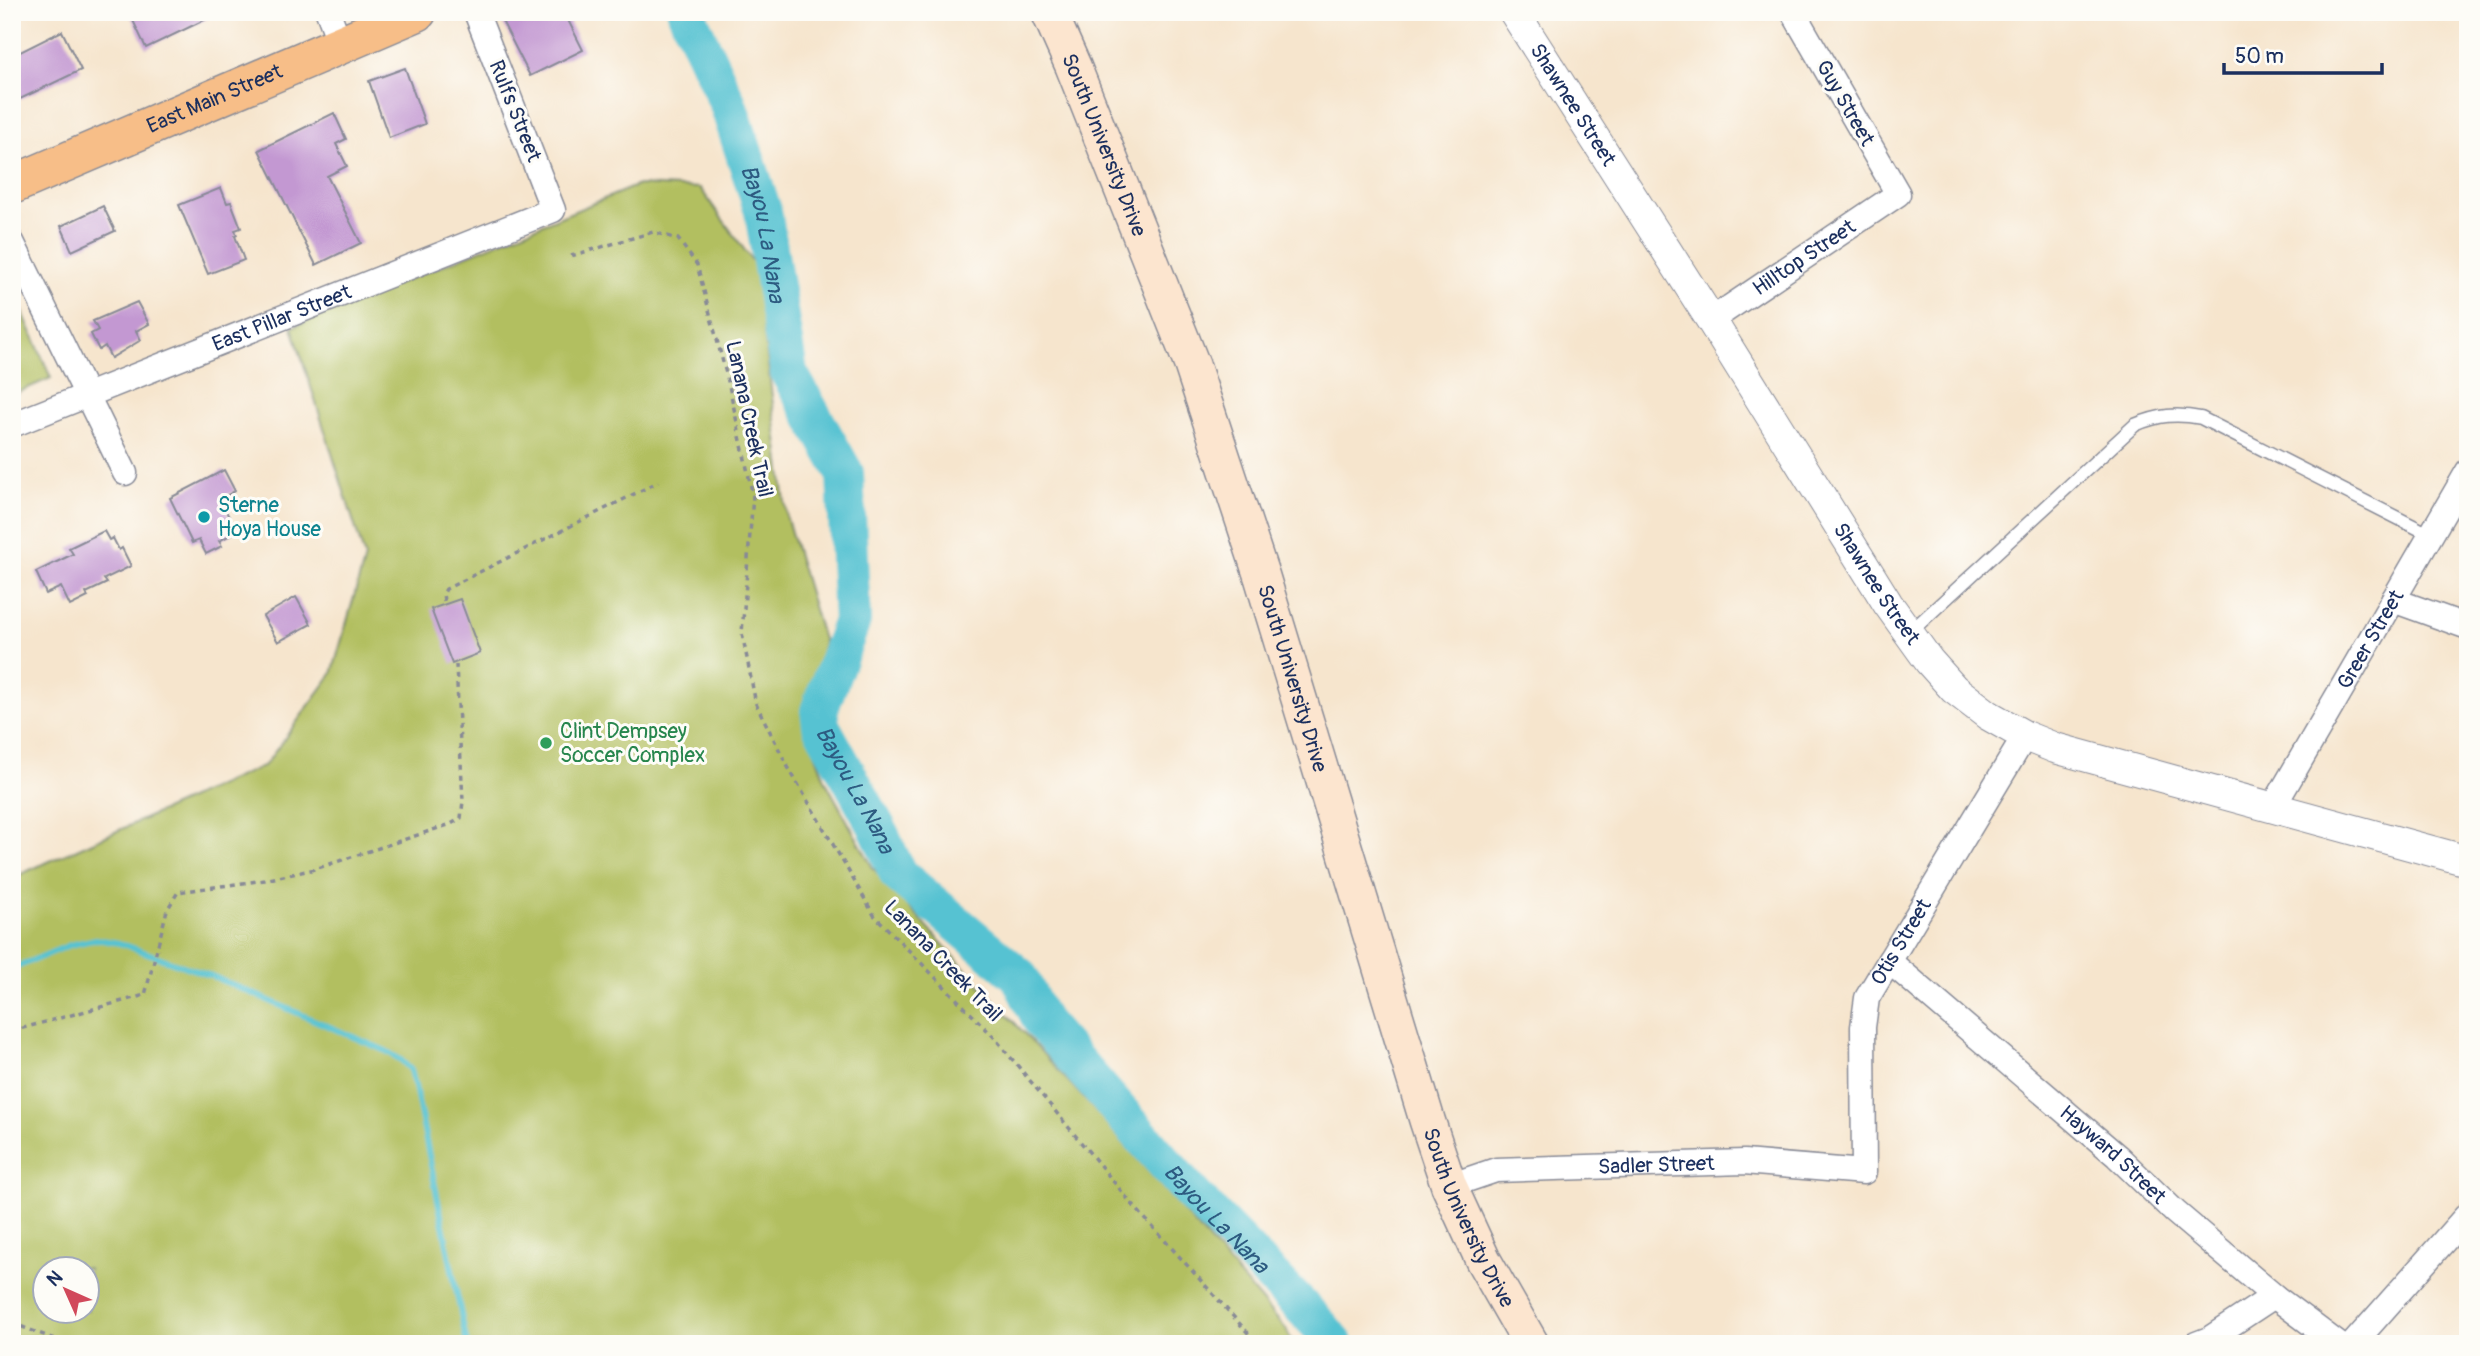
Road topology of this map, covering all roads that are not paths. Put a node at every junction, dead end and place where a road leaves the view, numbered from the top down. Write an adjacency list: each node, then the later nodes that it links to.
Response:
1 (417, 12): 6 (main road, East Main Street)
2 (476, 12): 9 (street, Rulfs Street)
3 (1049, 12): 25 (main road, South University Drive)
4 (1514, 12): 11 (street, Shawnee Street)
5 (1793, 12): 8 (street, Guy Street)
6 (334, 29): 7 (main road, East Main Street)
7 (12, 185)
8 (1898, 194): 11 (street, Hilltop Street)
9 (553, 210): 12 (street, East Pillar Street)
10 (12, 242): 12 (street)
11 (1711, 320): 19 (street, Shawnee Street)
12 (87, 395): 13 (street, East Pillar Street); 15 (street)
13 (12, 425)
14 (2468, 471): 16 (street, Greer Street)
15 (125, 473)
16 (2431, 535): 17 (street, Greer Street); 19 (lane)
17 (2393, 600): 18 (street); 21 (street, Greer Street)
18 (2468, 628)
19 (1909, 633): 20 (street, Shawnee Street)
20 (2025, 736): 21 (street, Shawnee Street); 23 (street, Otis Street)
21 (2272, 809): 22 (street, Shawnee Street)
22 (2468, 861)
23 (1889, 961): 24 (street, Otis Street); 27 (street, Hayward Street)
24 (1864, 1172): 25 (street, Sadler Street)
25 (1449, 1186): 28 (main road, South University Drive)
26 (2468, 1214): 31 (street)
27 (2274, 1297): 29 (street); 30 (street, Hayward Street)
28 (1531, 1344)
29 (2196, 1344)
30 (2338, 1344)
31 (2353, 1344)

